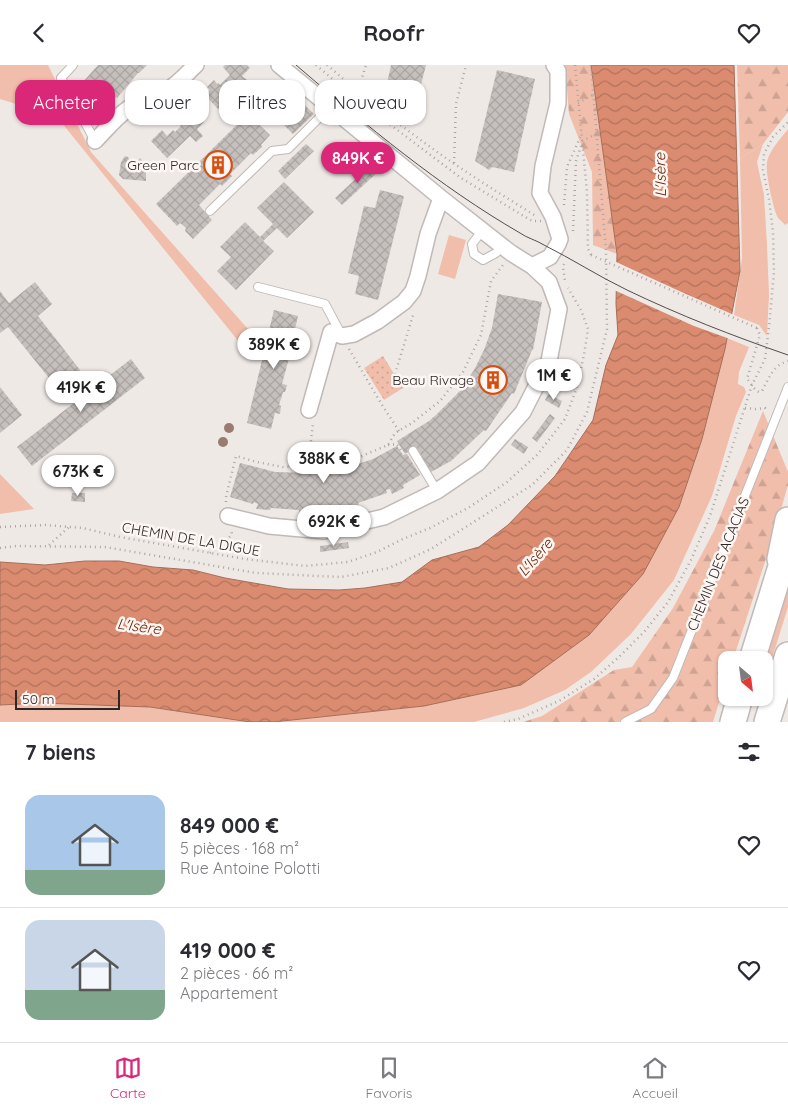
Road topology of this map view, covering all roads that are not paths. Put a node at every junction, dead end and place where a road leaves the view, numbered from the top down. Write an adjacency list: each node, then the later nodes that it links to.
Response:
1 (73, 65): 8 (lane)
2 (196, 65): 8 (street)
3 (279, 65): 5 (street)
4 (554, 65): 13 (street)
5 (315, 95)
6 (315, 122): 10 (lane)
7 (352, 125): 9 (street)
8 (95, 141)
9 (441, 198): 11 (street); 15 (street)
10 (210, 211)
11 (482, 231): 12 (street); 12 (lane)
12 (507, 250): 13 (street)
13 (532, 266): 21 (street)
14 (258, 287): 15 (lane)
15 (342, 336): 19 (street)
16 (788, 387): 18 (lane, CHEMIN DES ACACIAS)
17 (788, 403): 18 (lane)
18 (779, 409): 29 (lane, CHEMIN DES ACACIAS)
19 (309, 411)
20 (413, 451): 21 (lane)
21 (437, 491): 22 (street)
22 (228, 516)
23 (788, 520): 25 (main road)
24 (788, 544): 25 (main road)
25 (776, 582): 26 (main road)
26 (755, 651)
27 (788, 655): 31 (main road)
28 (737, 706): 30 (main road)
29 (625, 722)
30 (733, 722)
31 (767, 722)

